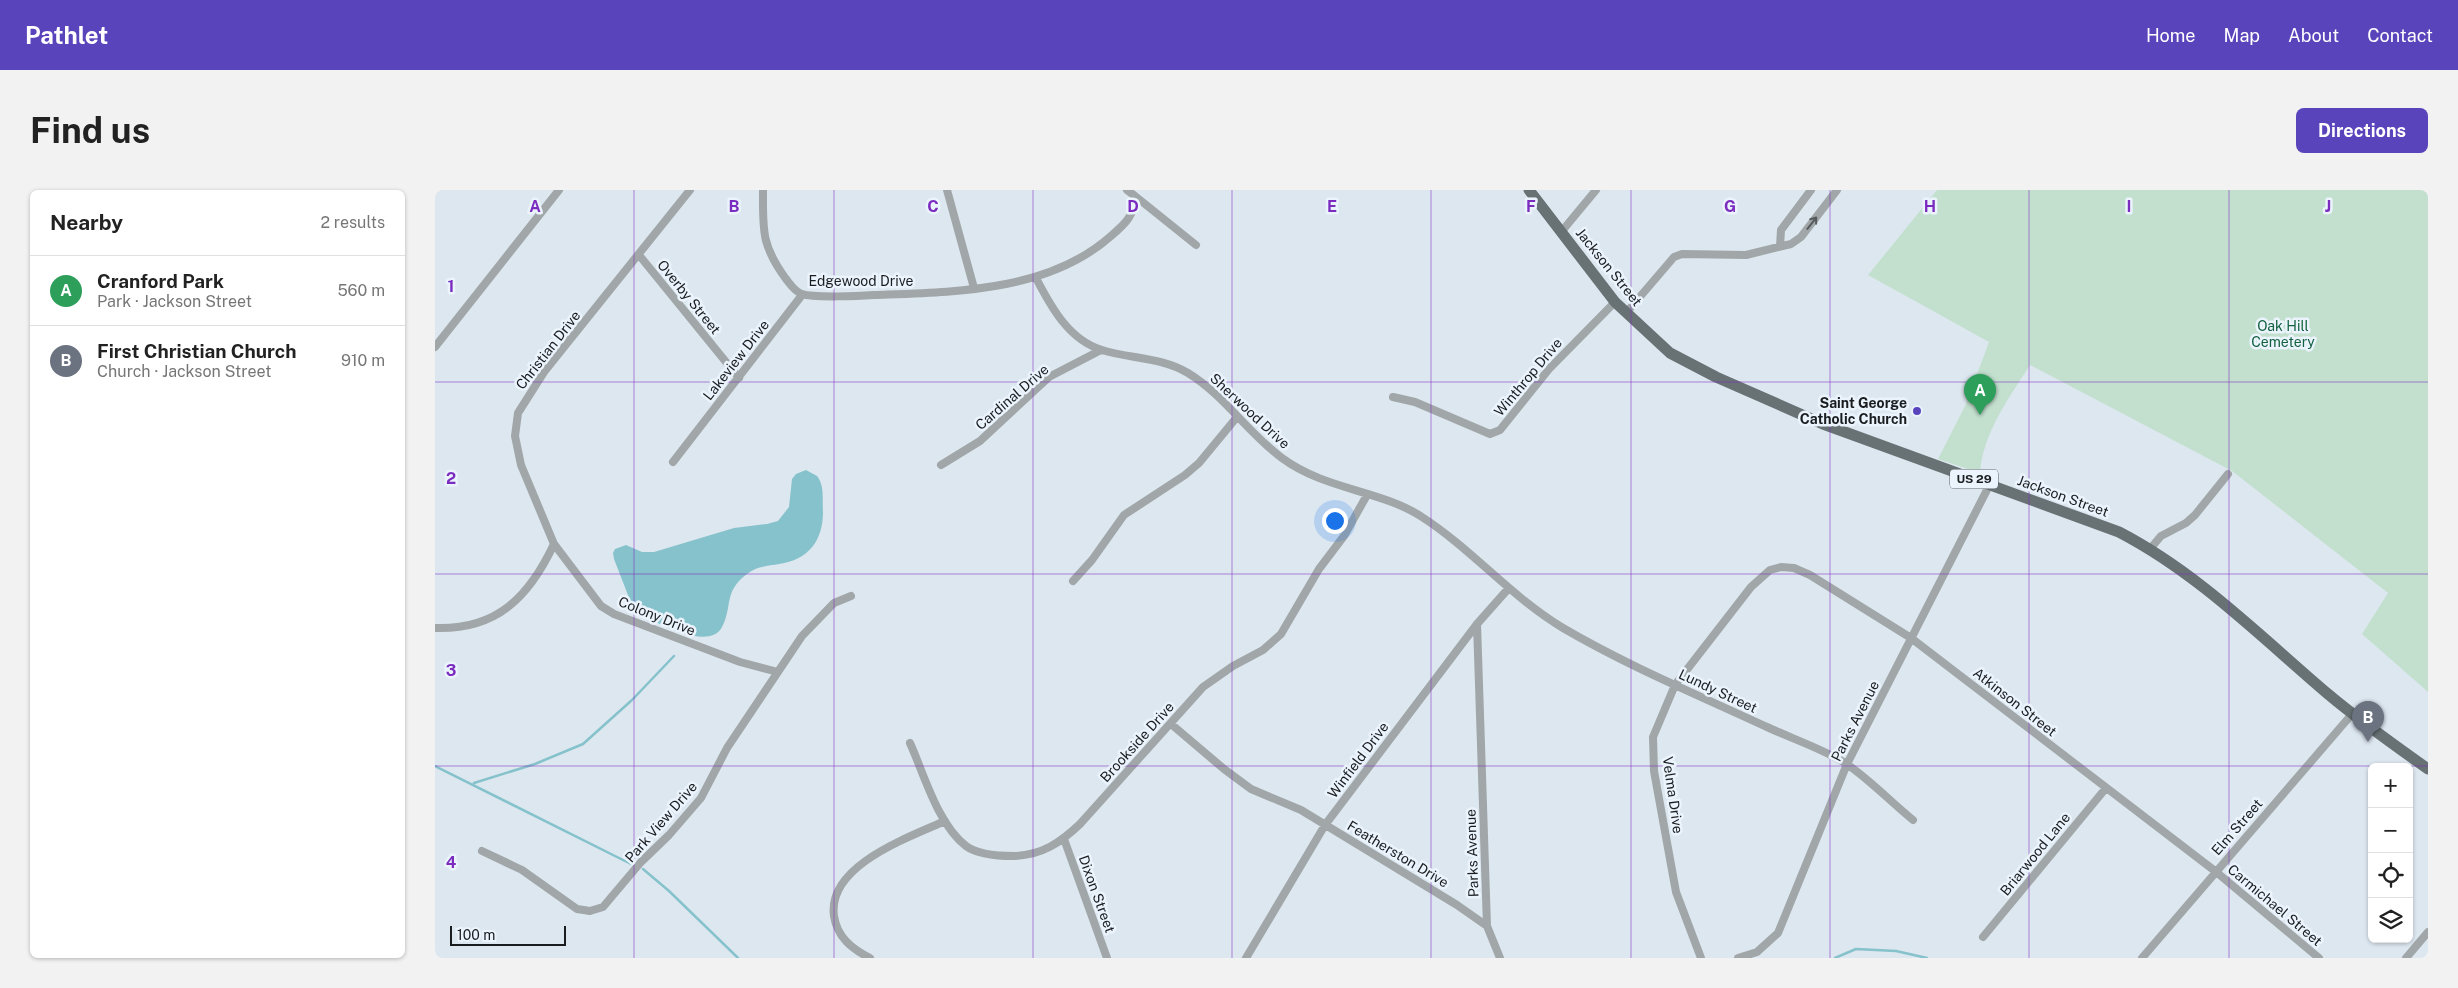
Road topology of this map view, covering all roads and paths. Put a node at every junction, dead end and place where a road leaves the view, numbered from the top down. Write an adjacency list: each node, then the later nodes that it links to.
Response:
1 (559, 190): 20 (street)
2 (690, 190): 14 (street, Christian Drive)
3 (763, 190): 17 (street, Edgewood Drive)
4 (947, 190): 16 (street)
5 (1127, 190): 10 (street)
6 (1529, 190): 11 (main road, Jackson Street / US 29)
7 (1596, 190): 11 (street)
8 (1811, 190): 13 (street)
9 (1837, 190): 13 (street, one-way to 9)
10 (1135, 196): 12 (street); 15 (street, Edgewood Drive)
11 (1562, 232): 18 (main road, Jackson Street / US 29)
12 (1196, 245)
13 (1780, 246): 19 (street)
14 (639, 254): 22 (street, Overby Street); 30 (street, Christian Drive)
15 (1036, 278): 16 (street, Edgewood Drive); 21 (street, Sherwood Drive)
16 (974, 288): 17 (street, Edgewood Drive)
17 (802, 295): 22 (street, Lakeview Drive)
18 (1615, 302): 19 (main road, Jackson Street / US 29); 23 (street, Winthrop Drive)
19 (1626, 313): 28 (main road, Jackson Street / US 29)
20 (435, 347)
21 (1101, 350): 24 (street, Sherwood Drive); 26 (street, Cardinal Drive)
22 (739, 378): 25 (street, Lakeview Drive)
23 (1393, 397)
24 (1237, 417): 29 (street, Sherwood Drive); 33 (street)
25 (673, 462)
26 (941, 465)
27 (2228, 474): 31 (street)
28 (1990, 484): 31 (main road, Jackson Street / US 29); 38 (street, Parks Avenue)
29 (1367, 495): 34 (street, Sherwood Drive); 42 (street, Brookside Drive)
30 (554, 544): 37 (street); 39 (street, Colony Drive)
31 (2150, 549): 41 (main road, Jackson Street / US 29)
32 (1791, 568): 38 (street, Atkinson Street); 40 (street, Velma Drive)
33 (1073, 581)
34 (1508, 589): 36 (street, Winfield Drive); 40 (street, Lundy Street)
35 (851, 596): 39 (street, Park View Drive)
36 (1477, 624): 49 (street, Winfield Drive); 53 (street, Parks Avenue)
37 (435, 628)
38 (1911, 638): 44 (street, Parks Avenue); 46 (street, Atkinson Street)
39 (778, 672): 51 (street, Park View Drive)
40 (1675, 685): 44 (street, Lundy Street); 60 (street, Velma Drive)
41 (2352, 714): 45 (main road, Jackson Street / US 29); 52 (street, Elm Street)
42 (1171, 724): 49 (street, Featherston Drive); 50 (street, Brookside Drive)
43 (910, 743): 48 (street, Brookside Drive)
44 (1847, 764): 47 (street, Lundy Street); 61 (street, Parks Avenue)
45 (2428, 770)
46 (2105, 788): 52 (street, Atkinson Street); 55 (street, Briarwood Lane)
47 (1913, 820)
48 (945, 821): 50 (street, Brookside Drive); 56 (street)
49 (1325, 825): 53 (street, Featherston Drive); 58 (street, Winfield Drive)
50 (1064, 839): 57 (street, Dixon Street)
51 (482, 851)
52 (2215, 872): 62 (street, Elm Street); 63 (street, Carmichael Street)
53 (1487, 926): 59 (street, Parks Avenue)
54 (2428, 932): 64 (street)
55 (1983, 937)
56 (869, 958)
57 (1107, 958)
58 (1246, 958)
59 (1500, 958)
60 (1701, 958)
61 (1738, 958)
62 (2142, 958)
63 (2319, 958)
64 (2406, 958)

